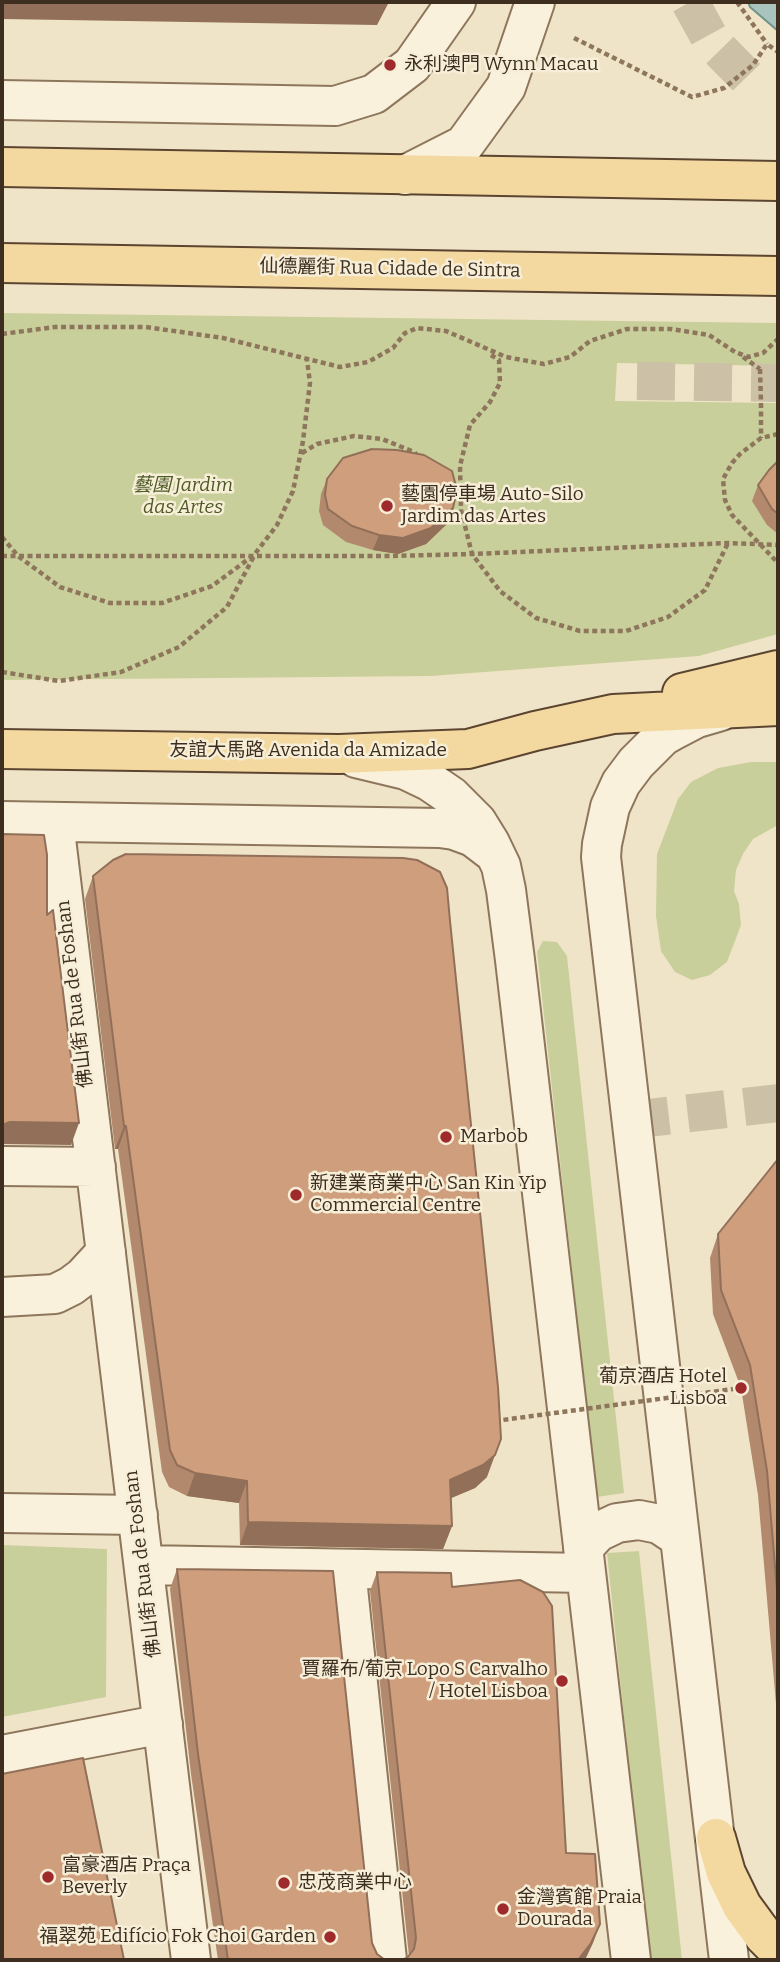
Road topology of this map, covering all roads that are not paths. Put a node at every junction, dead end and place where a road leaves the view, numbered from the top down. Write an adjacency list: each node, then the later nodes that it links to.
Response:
1 (456, 2): 3 (street)
2 (532, 9): 5 (street)
3 (2, 100)
4 (12, 165): 5 (main road)
5 (405, 175): 6 (main road)
6 (714, 180): 7 (main road); 8 (main road)
7 (778, 181)
8 (778, 203)
9 (2, 263): 10 (main road, 仙德麗街 Rua Cidade de Sintra)
10 (778, 276)
11 (778, 670): 13 (main road)
12 (763, 707): 13 (main road, 友誼大馬路 Avenida da Amizade); 27 (street)
13 (612, 714): 15 (main road, 友誼大馬路 Avenida da Amizade)
14 (2, 749): 15 (main road, 友誼大馬路 Avenida da Amizade)
15 (339, 754): 18 (street)
16 (2, 821): 17 (street)
17 (54, 822): 18 (street); 20 (street, 佛山街 Rua de Foshan)
18 (496, 855): 28 (street)
19 (2, 1166): 20 (street)
20 (96, 1167): 21 (street, 佛山街 Rua de Foshan)
21 (106, 1252): 22 (street); 24 (street, 佛山街 Rua de Foshan)
22 (55, 1294): 23 (street); 24 (street)
23 (2, 1297)
24 (114, 1318): 26 (street, 佛山街 Rua de Foshan)
25 (2, 1513): 26 (street)
26 (138, 1516): 29 (street, 佛山街 Rua de Foshan)
27 (680, 1538): 28 (street); 33 (street)
28 (584, 1560): 30 (street); 37 (street)
29 (144, 1565): 30 (street); 31 (street, 佛山街 Rua de Foshan)
30 (346, 1569): 36 (street)
31 (163, 1724): 32 (street); 35 (street, 佛山街 Rua de Foshan)
32 (2, 1755)
33 (716, 1838): 34 (main road); 38 (street)
34 (778, 1950)
35 (191, 1960)
36 (387, 1960)
37 (631, 1960)
38 (729, 1960)

